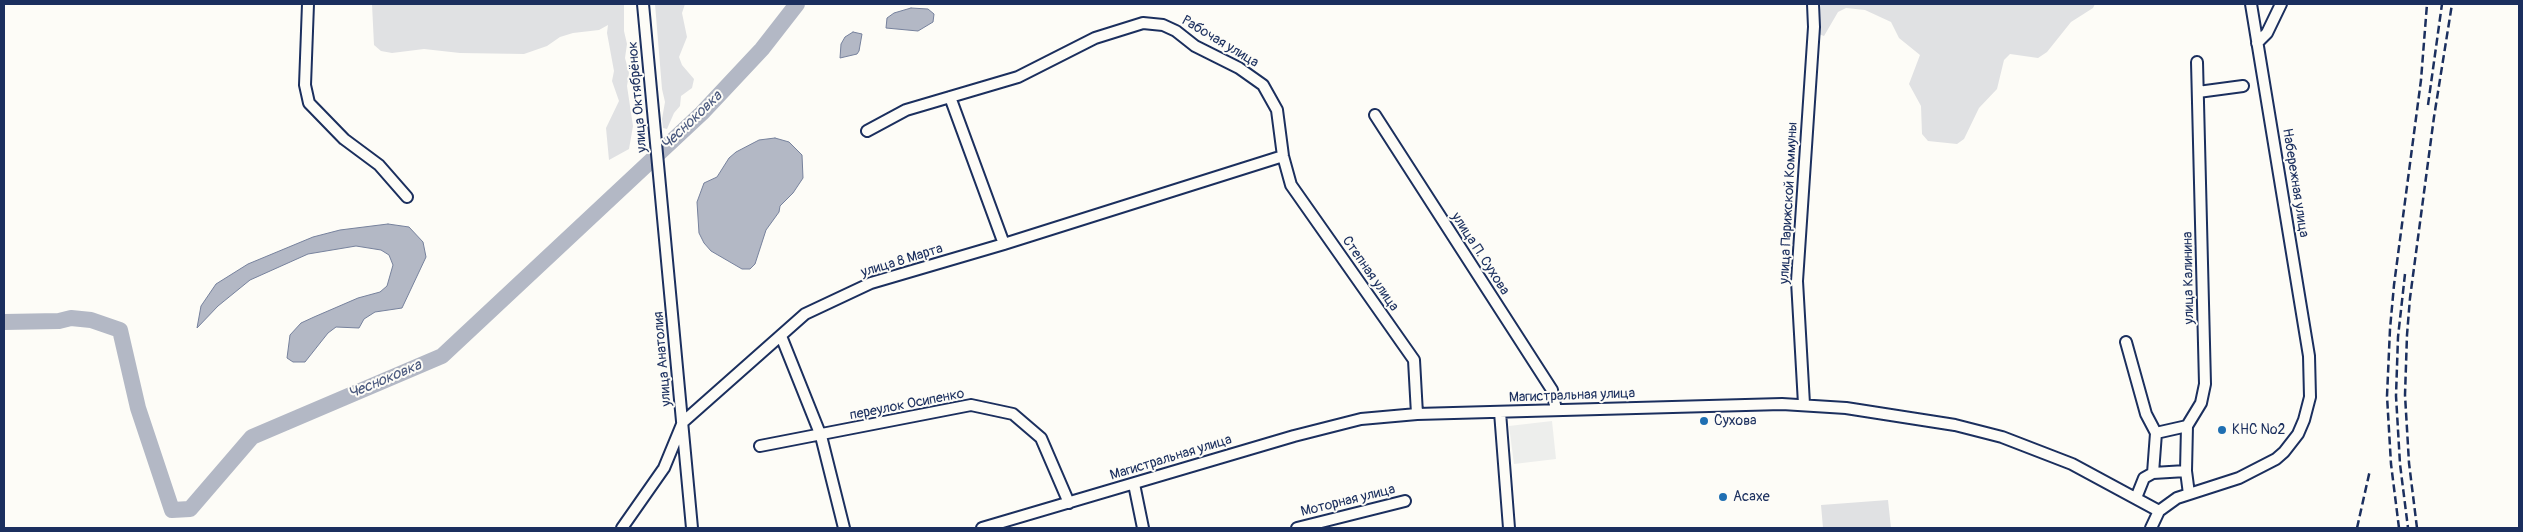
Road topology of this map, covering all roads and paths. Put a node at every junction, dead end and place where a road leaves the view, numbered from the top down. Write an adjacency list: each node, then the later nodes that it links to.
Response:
1 (308, 4): 15 (street)
2 (643, 4): 14 (street, улица Октябрёнок)
3 (1812, 4): 19 (street, улица Парижской Коммуны)
4 (2251, 4): 6 (street, Набережная улица)
5 (2280, 4): 6 (street)
6 (2257, 43): 31 (street, Набережная улица)
7 (2197, 62): 9 (street, улица Калинина)
8 (2243, 86): 9 (street)
9 (2198, 92): 24 (street, улица Калинина)
10 (950, 97): 12 (street, Рабочая улица); 13 (street, Рабочая улица); 16 (street)
11 (1375, 115): 20 (street, улица П. Сухова)
12 (867, 131)
13 (1283, 156): 16 (street, улица 8 Марта); 22 (street, Степная улица)
14 (660, 188): 23 (street, улица Анатолия)
15 (407, 197)
16 (1004, 244): 17 (street, улица 8 Марта)
17 (780, 336): 23 (street, улица 8 Марта); 26 (street)
18 (2126, 342): 25 (street)
19 (1804, 404): 20 (street, Магистральная улица); 32 (street, Магистральная улица)
20 (1556, 410): 21 (street, Магистральная улица)
21 (1500, 412): 22 (street, Магистральная улица); 43 (street)
22 (1416, 414): 30 (street, Магистральная улица)
23 (683, 422): 37 (street, улица 8 Марта); 38 (street, улица Анатолия)
24 (2187, 426): 25 (street); 28 (street)
25 (2156, 433): 29 (street)
26 (821, 436): 27 (street, переулок Осипенко); 34 (street, переулок Осипенко); 39 (street)
27 (760, 446)
28 (2186, 471): 29 (street); 31 (street)
29 (2153, 473): 32 (street)
30 (1134, 484): 34 (street, Магистральная улица); 41 (street)
31 (2189, 494): 35 (street, Набережная улица)
32 (2136, 498): 35 (street, Магистральная улица)
33 (1405, 501): 42 (street, Моторная улица)
34 (1069, 503): 36 (street, Магистральная улица)
35 (2159, 511): 44 (street)
36 (1002, 526): 40 (street, Магистральная улица)
37 (622, 528)
38 (692, 528)
39 (844, 528)
40 (982, 528)
41 (1143, 528)
42 (1297, 528)
43 (1509, 528)
44 (2151, 528)

